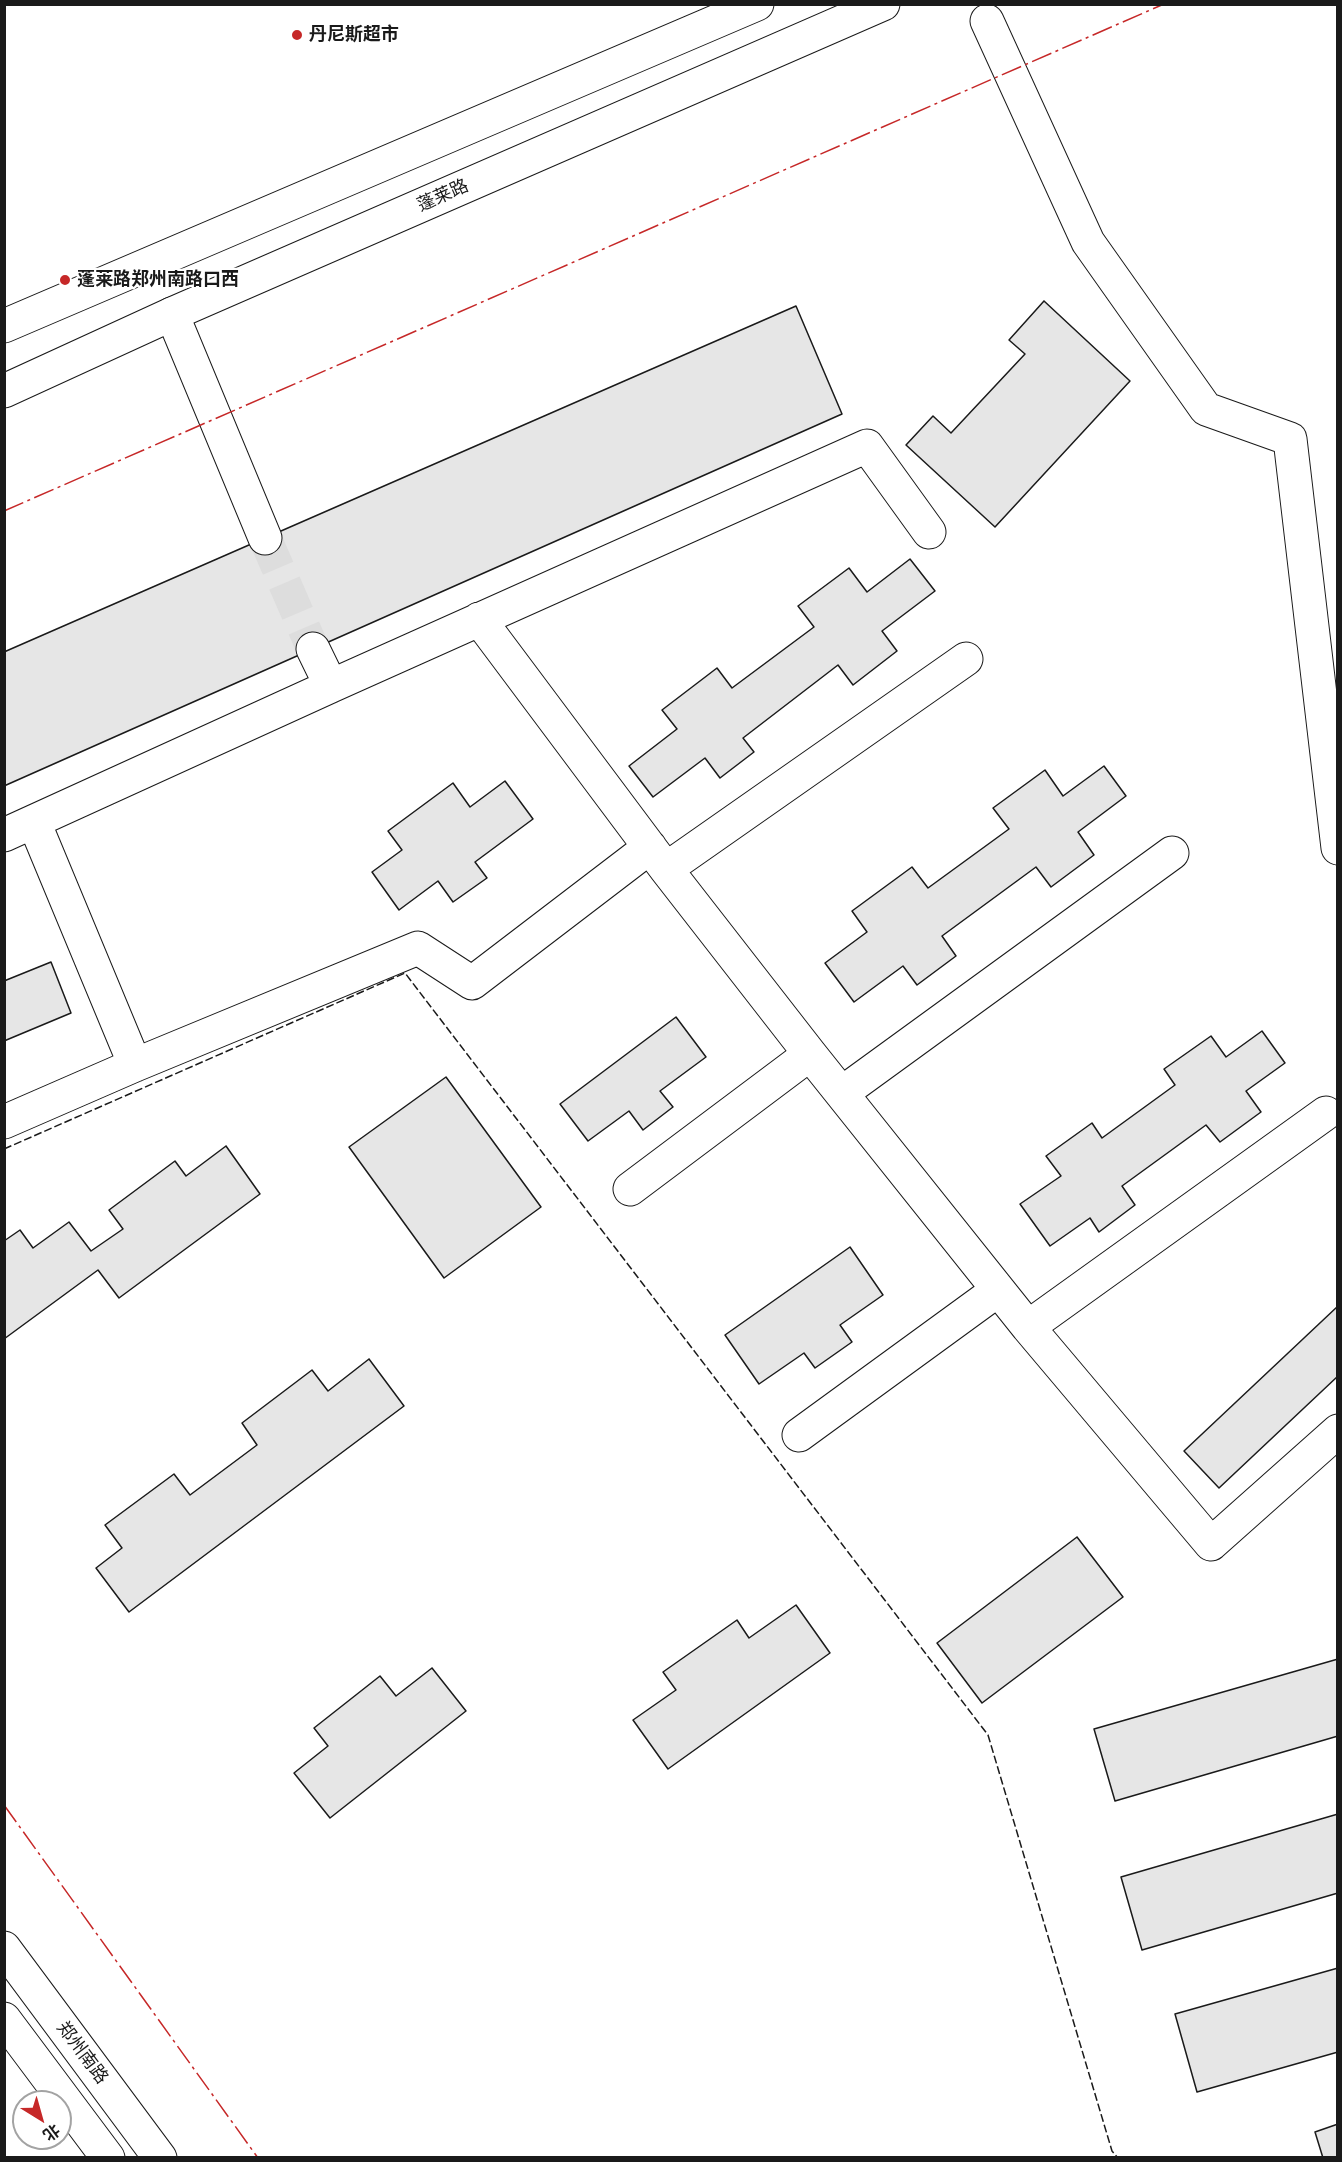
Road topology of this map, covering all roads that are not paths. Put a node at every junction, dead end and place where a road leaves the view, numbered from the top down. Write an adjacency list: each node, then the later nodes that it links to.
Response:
1 (757, 4): 5 (main road)
2 (883, 4): 4 (main road, 蓬莱路)
3 (987, 21): 15 (main road)
4 (172, 314): 6 (main road, 蓬莱路); 8 (main road)
5 (4, 326)
6 (4, 391)
7 (929, 531): 9 (main road)
8 (265, 538)
9 (479, 619): 12 (main road); 17 (main road)
10 (313, 649): 12 (main road)
11 (966, 659): 17 (main road)
12 (331, 686): 13 (main road)
13 (34, 822): 14 (main road); 19 (main road)
14 (4, 835)
15 (1338, 848)
16 (1172, 853): 20 (main road)
17 (658, 858): 18 (main road); 19 (main road)
18 (810, 1054): 20 (main road); 23 (main road)
19 (135, 1065): 22 (main road)
20 (842, 1093): 24 (main road)
21 (1326, 1113): 25 (main road)
22 (4, 1122)
23 (630, 1190)
24 (998, 1290): 25 (main road); 27 (main road)
25 (1028, 1327): 26 (main road)
26 (1338, 1431)
27 (799, 1435)
28 (4, 1948): 31 (main road, 郑州南路)
29 (4, 2019): 30 (main road)
30 (108, 2157)
31 (160, 2157)

